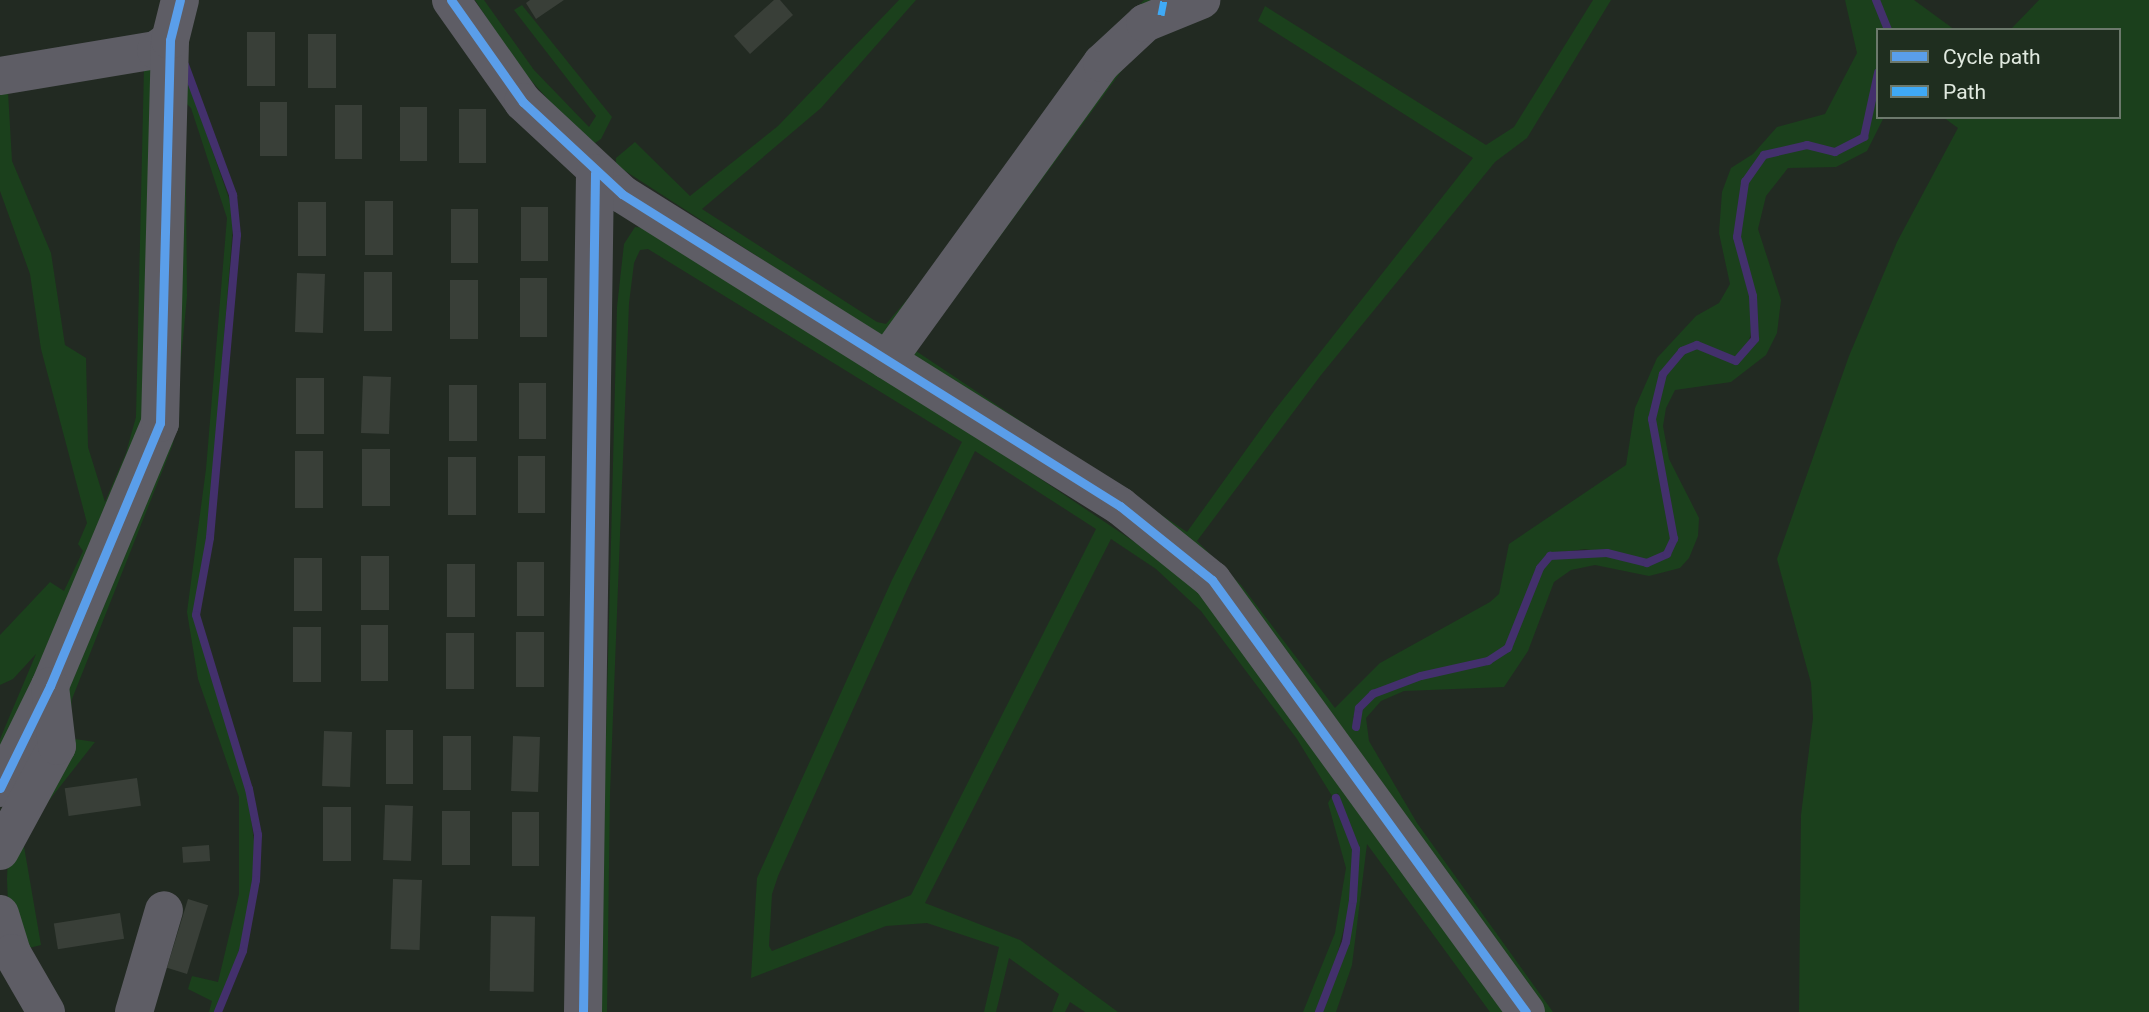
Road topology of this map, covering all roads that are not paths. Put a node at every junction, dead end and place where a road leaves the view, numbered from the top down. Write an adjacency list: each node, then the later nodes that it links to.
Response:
1 (180, 0): 4 (street)
2 (451, 0): 6 (street)
3 (1201, 0): 7 (street)
4 (170, 40): 5 (street); 8 (street)
5 (0, 76)
6 (594, 173): 7 (street); 15 (street)
7 (887, 360): 16 (street)
8 (50, 686): 9 (street); 10 (street)
9 (0, 788)
10 (0, 851)
11 (164, 909): 14 (street)
12 (0, 914): 13 (street)
13 (46, 1012)
14 (134, 1012)
15 (583, 1012)
16 (1526, 1012)

